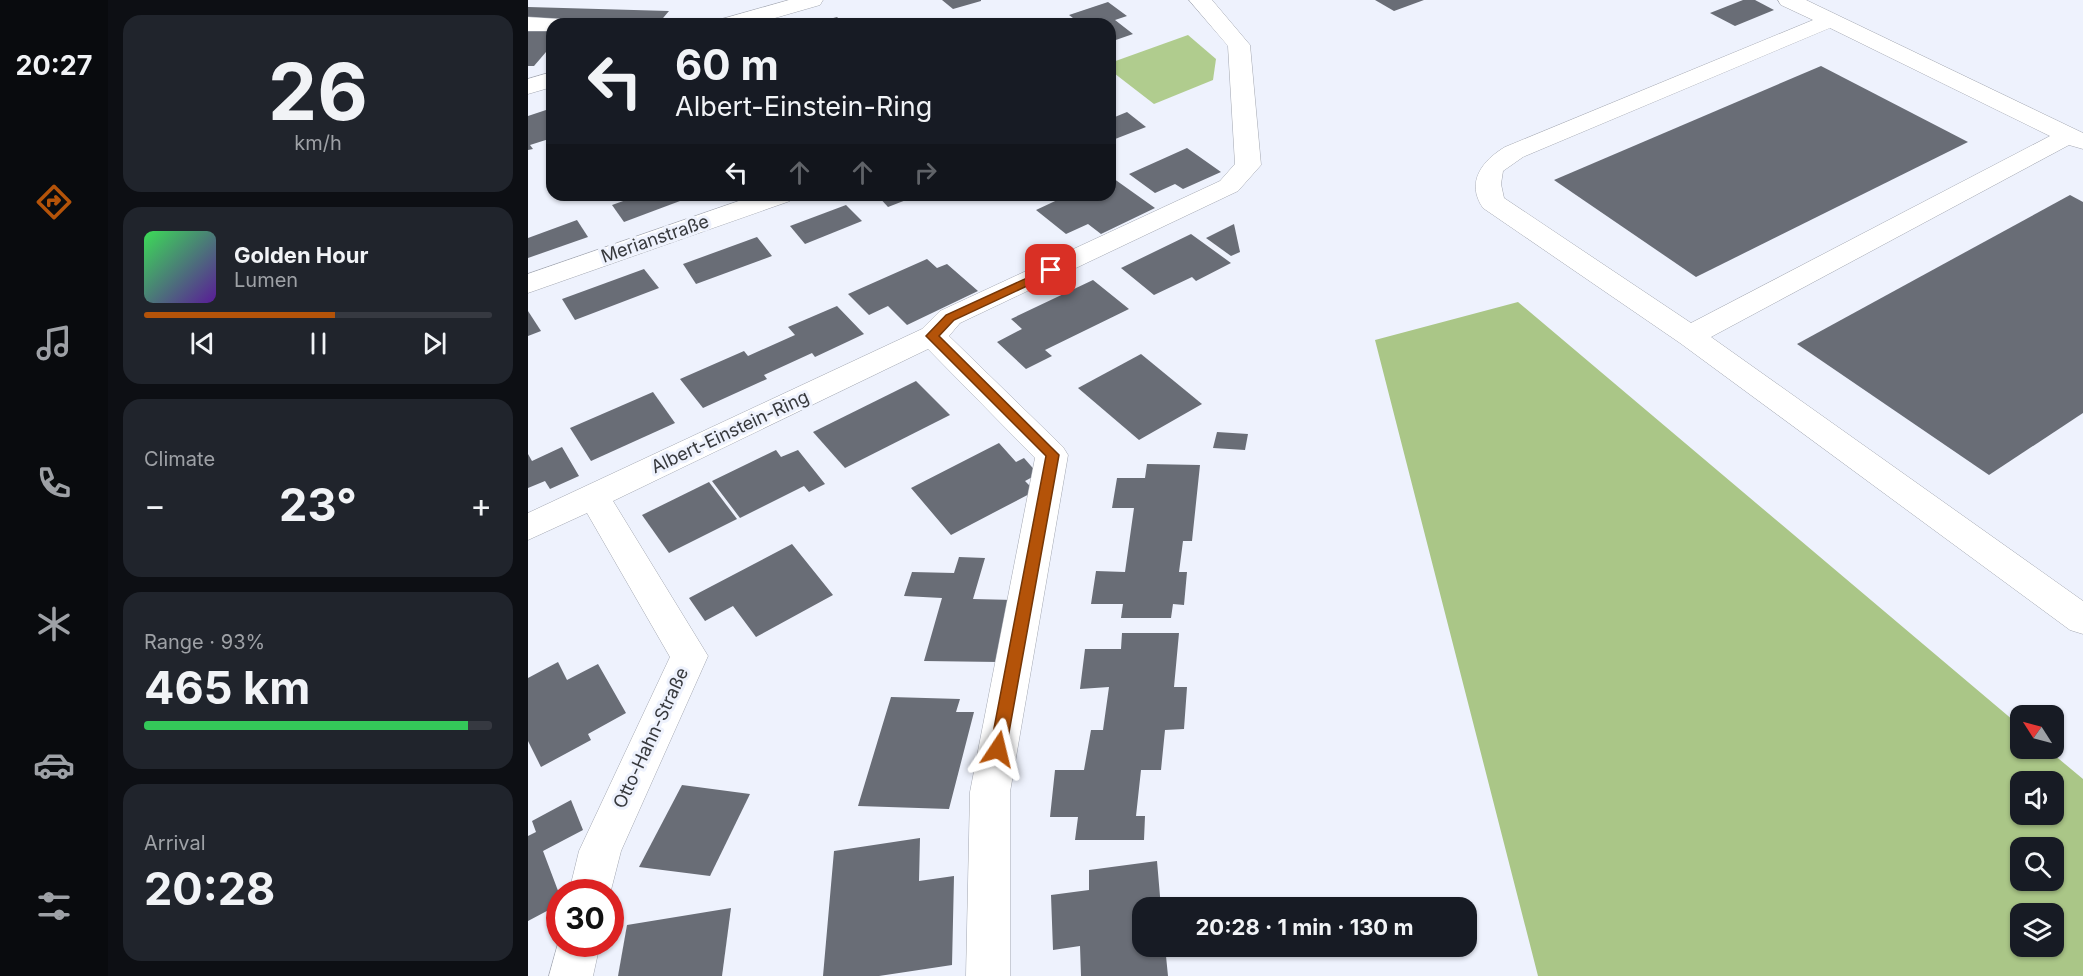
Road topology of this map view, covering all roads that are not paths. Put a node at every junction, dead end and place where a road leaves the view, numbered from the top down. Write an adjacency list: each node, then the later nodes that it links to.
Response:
1 (812, 0): 4 (street)
2 (1200, 0): 14 (street, Albert-Einstein-Ring)
3 (1789, 0): 6 (street)
4 (771, 12): 5 (street)
5 (750, 18)
6 (1831, 20): 11 (street); 15 (street)
7 (528, 24): 8 (street)
8 (546, 24)
9 (546, 81): 10 (street)
10 (528, 87)
11 (2076, 140): 15 (street)
12 (758, 201): 13 (street, Merianstraße)
13 (528, 284)
14 (932, 336): 16 (street, Albert-Einstein-Ring); 22 (street)
15 (1690, 336): 18 (street)
16 (594, 497): 17 (street, Albert-Einstein-Ring); 19 (street, Otto-Hahn-Straße)
17 (528, 527)
18 (2083, 620)
19 (593, 879)
20 (575, 957): 21 (street)
21 (571, 976)
22 (988, 976)

